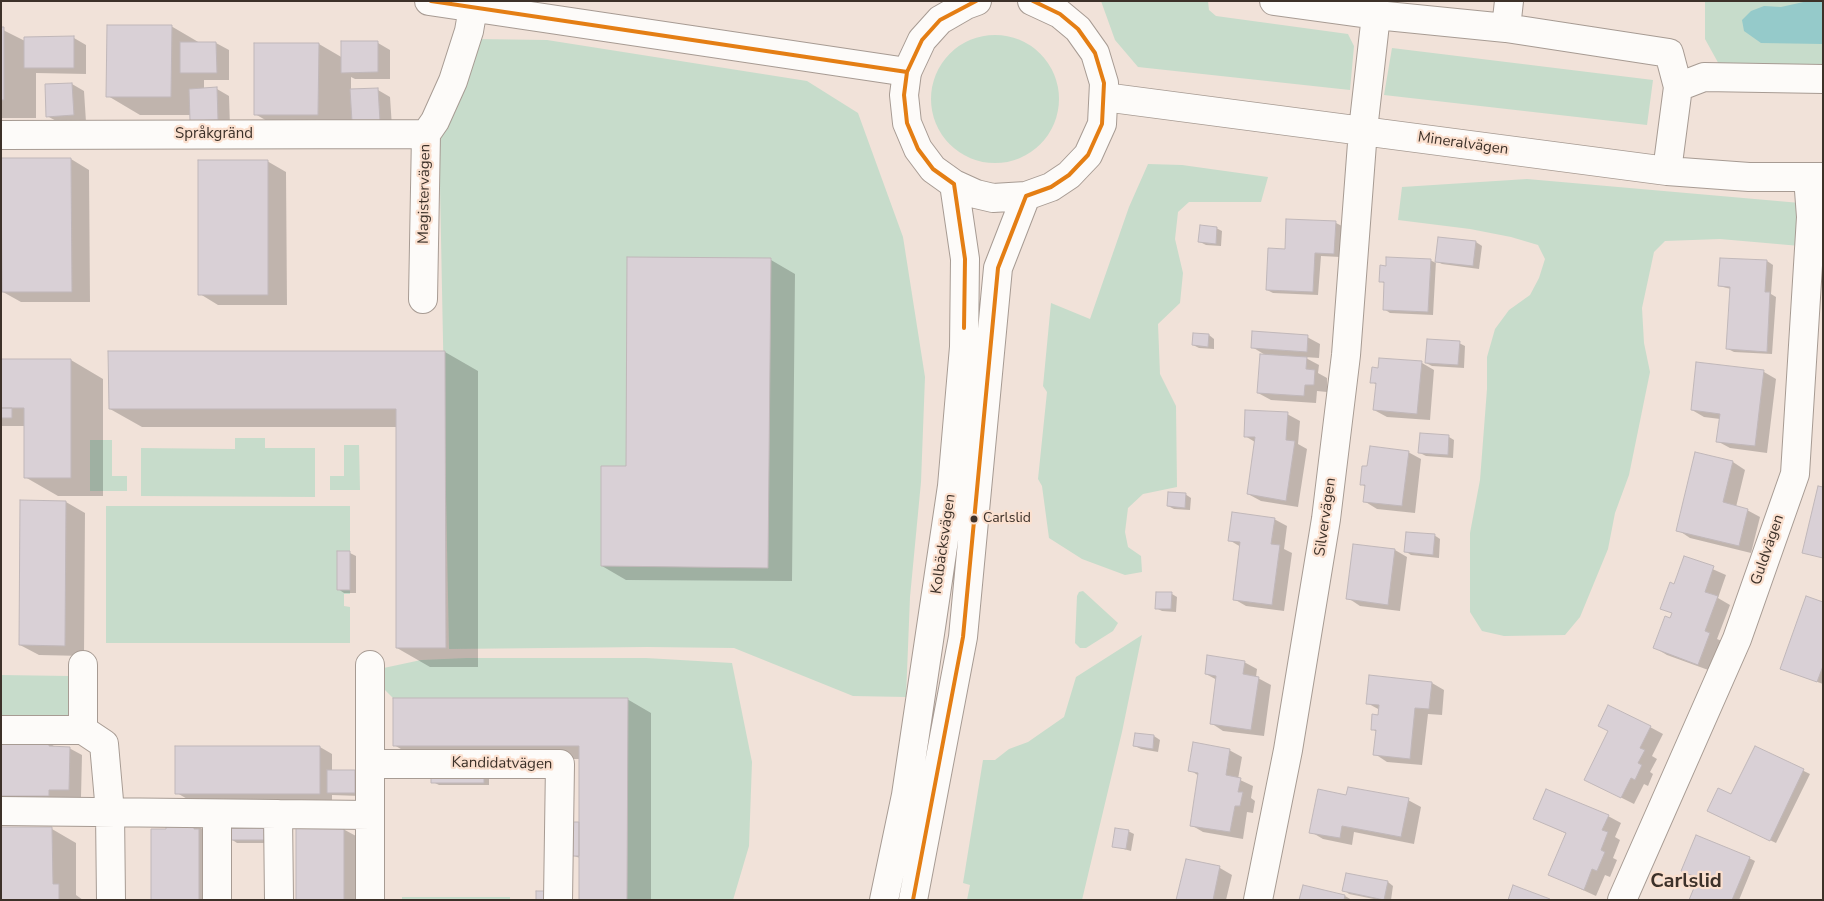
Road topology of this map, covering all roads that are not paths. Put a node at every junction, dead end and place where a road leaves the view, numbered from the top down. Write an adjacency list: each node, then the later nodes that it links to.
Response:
1 (429, 1): 7 (main road)
2 (977, 1): 11 (main road)
3 (1032, 1): 6 (main road)
4 (1274, 1): 9 (main road)
5 (1508, 1): 10 (main road)
6 (1060, 7): 14 (main road)
7 (473, 8): 8 (main road); 16 (main road, Magistervägen)
8 (570, 12): 11 (main road)
9 (1376, 15): 10 (main road); 15 (main road, Silvervägen)
10 (1506, 28): 13 (main road)
11 (907, 72): 20 (main road)
12 (1823, 78): 13 (main road)
13 (1678, 87): 18 (main road)
14 (1104, 97): 15 (main road, Mineralvägen); 21 (main road)
15 (1363, 130): 18 (main road, Mineralvägen); 40 (main road, Silvervägen)
16 (426, 134): 17 (main road, Språkgränd); 22 (main road, Magistervägen)
17 (1, 135)
18 (1667, 171): 19 (main road, Mineralvägen)
19 (1815, 177): 41 (main road, Guldvägen)
20 (954, 184): 21 (main road); 38 (main road, Kolbäcksvägen)
21 (1026, 196): 39 (main road, Kolbäcksvägen)
22 (423, 299)
23 (83, 664): 26 (main road)
24 (370, 664): 27 (main road)
25 (1, 730): 26 (main road)
26 (84, 730): 29 (main road)
27 (370, 764): 32 (main road); 37 (main road, Kandidatvägen)
28 (1, 811): 29 (main road)
29 (110, 812): 30 (main road); 33 (main road)
30 (217, 814): 31 (main road); 34 (main road)
31 (278, 814): 32 (main road); 35 (main road)
32 (370, 815): 36 (main road)
33 (111, 900)
34 (217, 900)
35 (279, 900)
36 (370, 900)
37 (558, 900)
38 (884, 900)
39 (913, 900)
40 (1258, 900)
41 (1622, 900)

